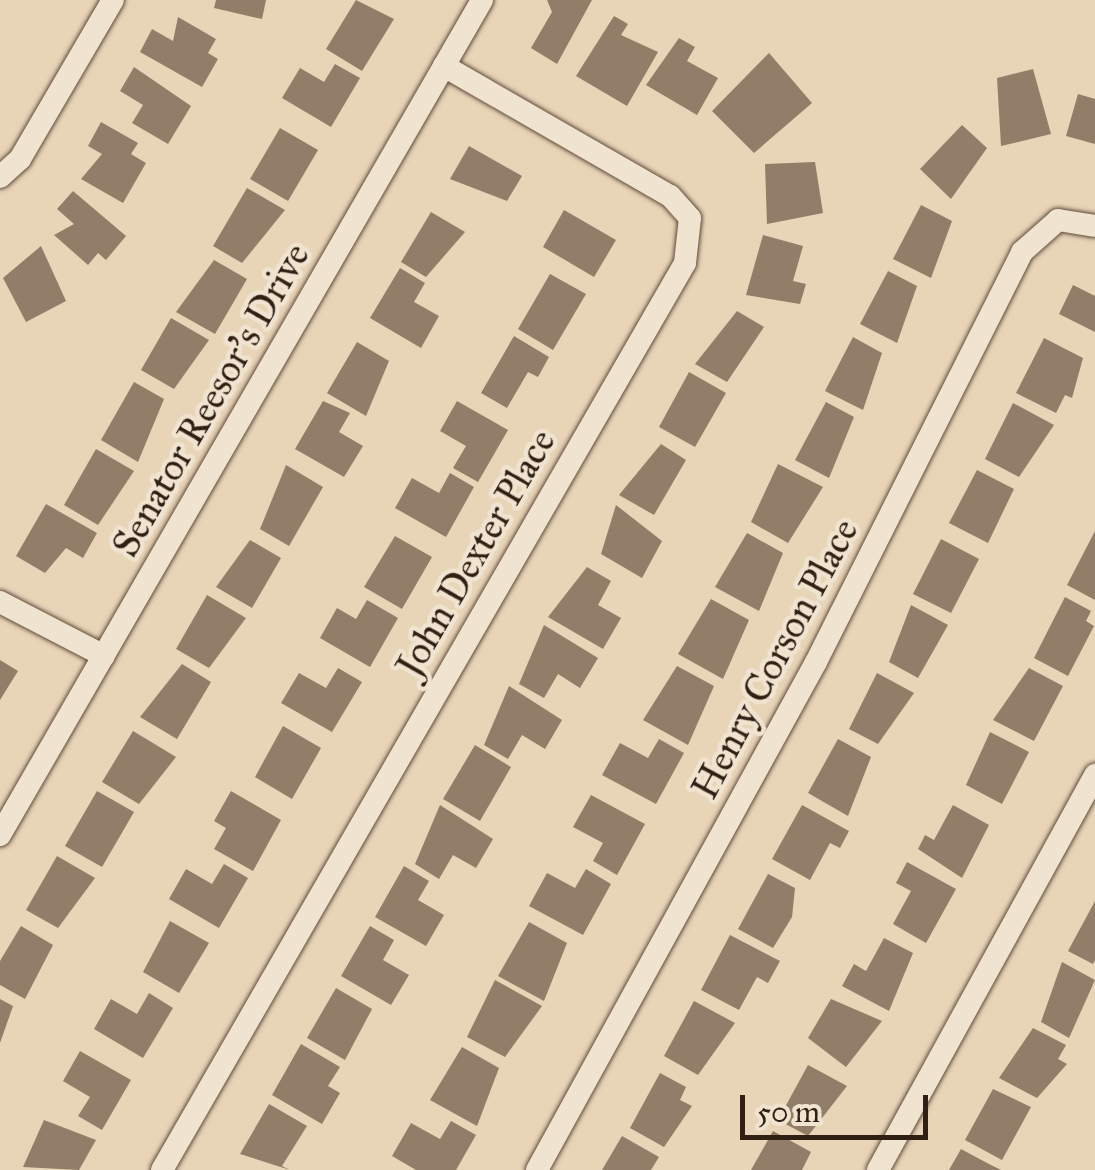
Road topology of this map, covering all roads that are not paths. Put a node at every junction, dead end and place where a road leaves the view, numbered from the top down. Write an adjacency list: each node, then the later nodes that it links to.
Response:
1 (112, 0): 4 (street)
2 (482, 0): 3 (street, Senator Reesor's Drive)
3 (444, 66): 7 (street, Senator Reesor's Drive); 10 (street, John Dexter Place)
4 (0, 177)
5 (1095, 226): 11 (street, Henry Corson Place)
6 (0, 602): 7 (street)
7 (104, 656): 9 (street, Senator Reesor's Drive)
8 (1095, 776): 12 (street)
9 (0, 835)
10 (162, 1170)
11 (536, 1170)
12 (878, 1170)

